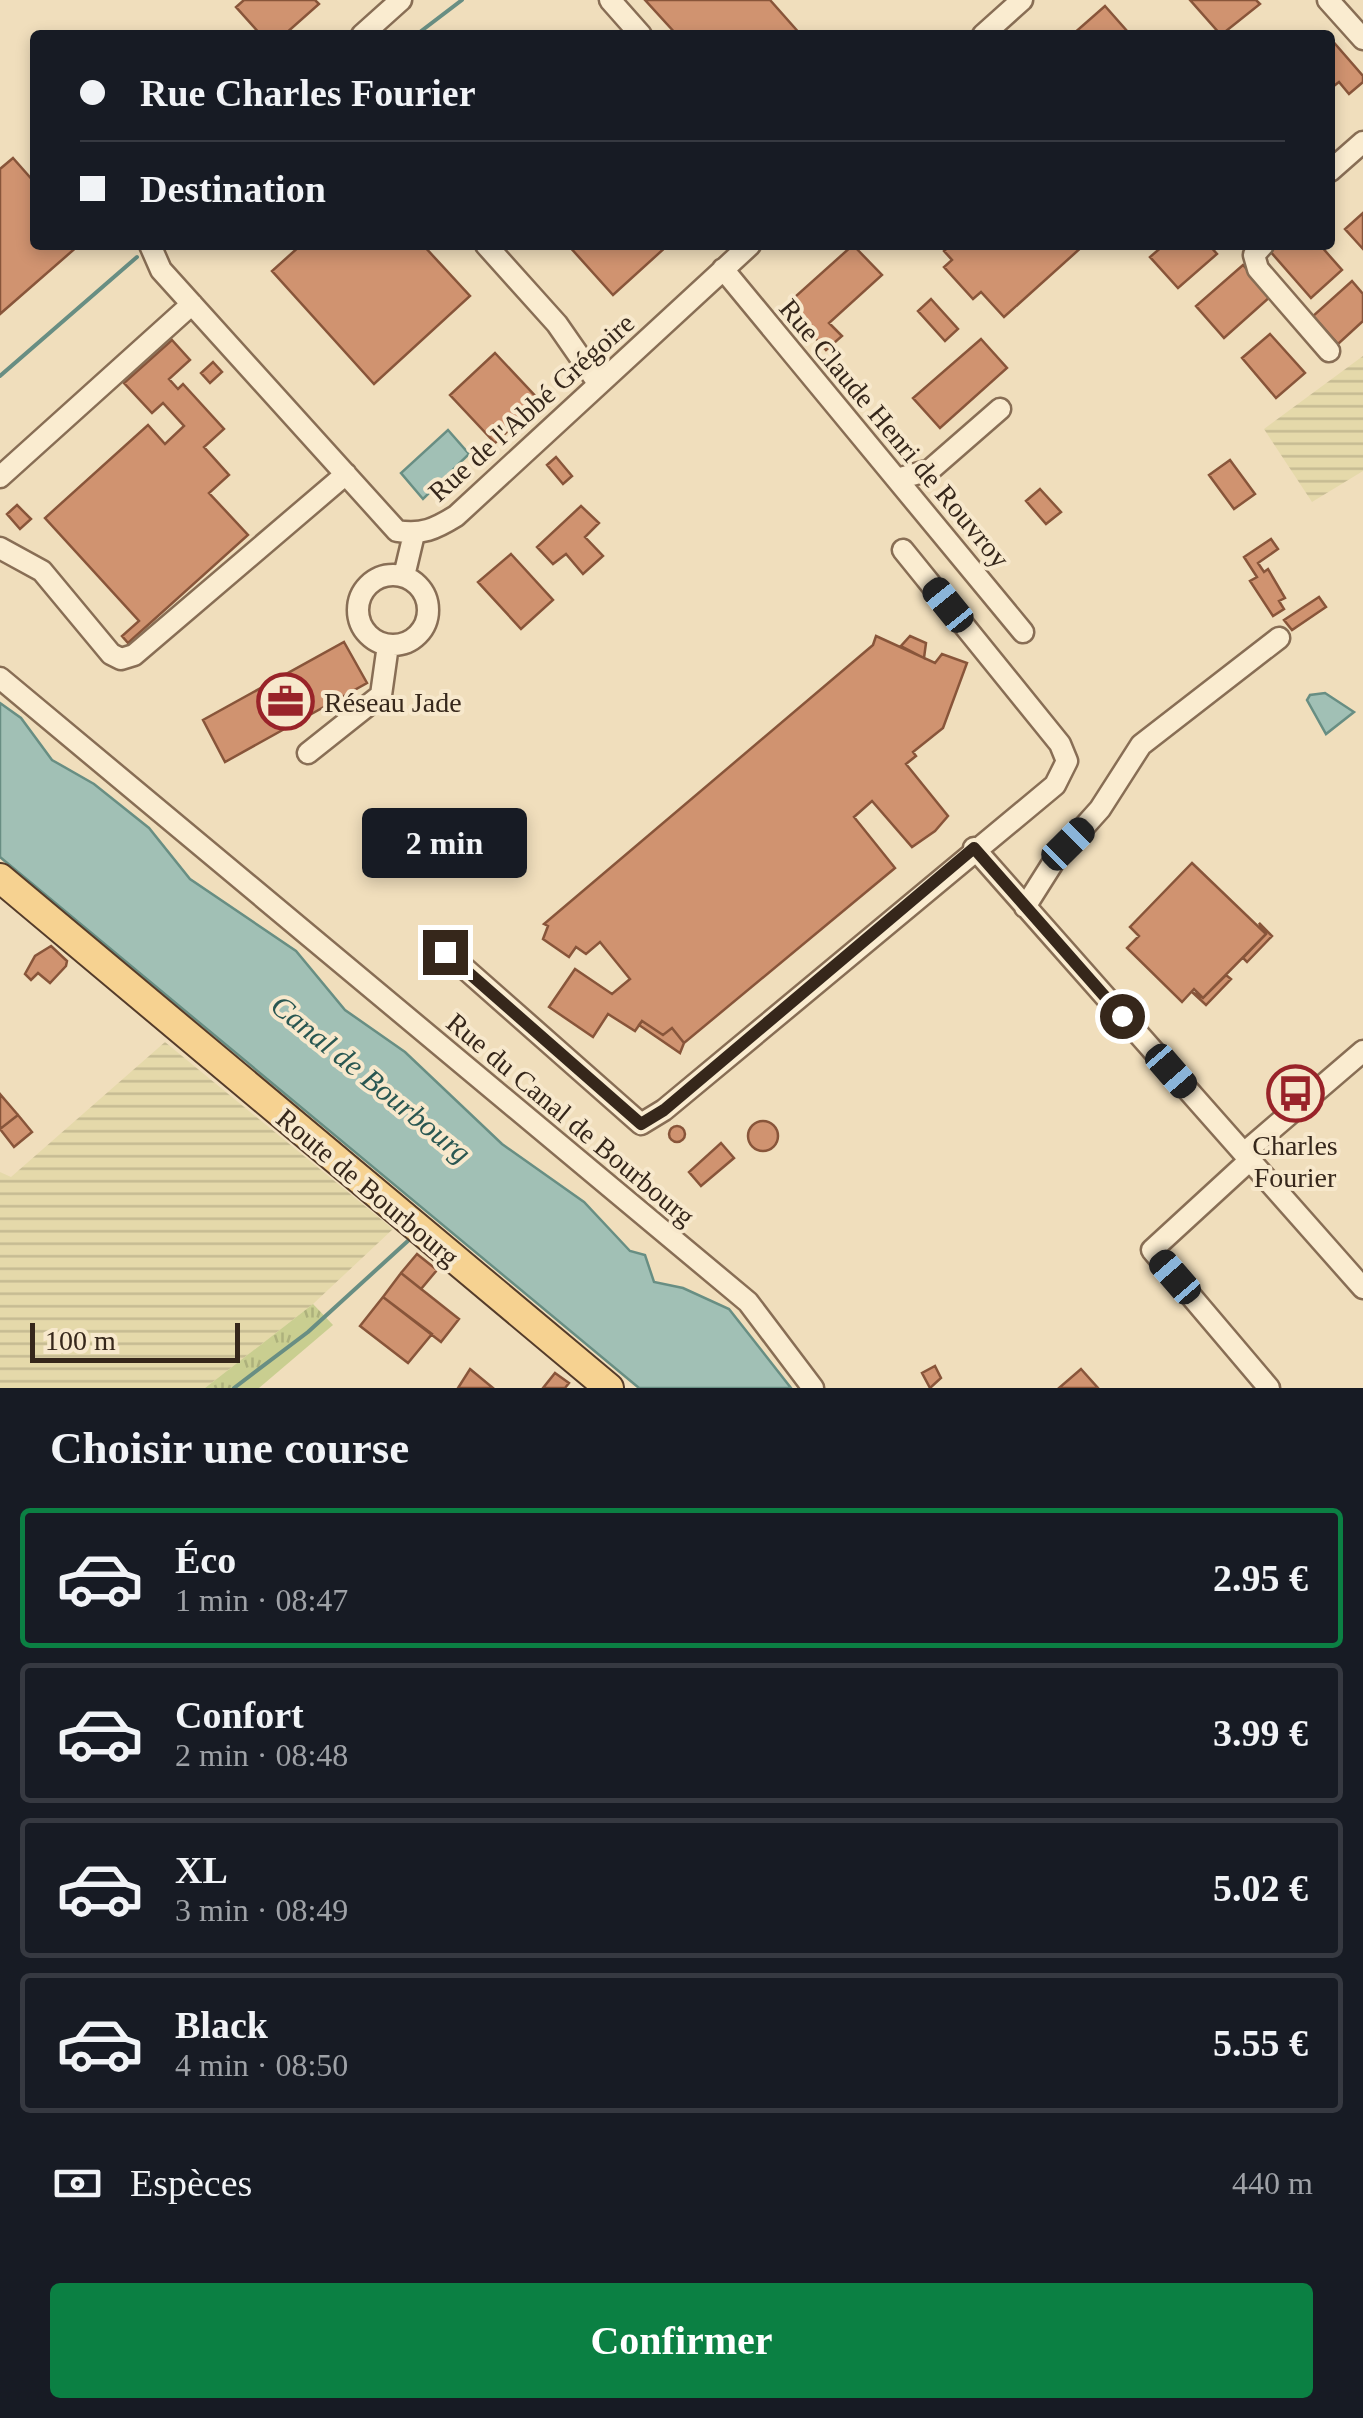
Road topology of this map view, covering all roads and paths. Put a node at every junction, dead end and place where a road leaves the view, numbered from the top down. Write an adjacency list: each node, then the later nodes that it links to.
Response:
1 (402, 0): 5 (street)
2 (610, 0): 6 (street)
3 (1022, 0): 7 (street)
4 (1328, 0): 8 (street)
5 (368, 30)
6 (637, 30)
7 (989, 30)
8 (1363, 39)
9 (1363, 142): 10 (street)
10 (1335, 167)
11 (152, 250): 16 (street, Rue de l'Abbé Grégoire)
12 (490, 250): 18 (street)
13 (745, 250): 15 (street, Rue de l'Abbé Grégoire)
14 (1259, 250): 17 (street)
15 (724, 269): 18 (street, Rue de l'Abbé Grégoire); 22 (street, Rue Claude Henri de Rouvroy)
16 (192, 304): 20 (street, Rue de l'Abbé Grégoire); 21 (street)
17 (1329, 351)
18 (598, 383): 23 (street, Rue de l'Abbé Grégoire)
19 (1000, 409): 22 (street)
20 (346, 474): 23 (street, Rue de l'Abbé Grégoire); 24 (street)
21 (0, 477)
22 (897, 479): 27 (street, Rue Claude Henri de Rouvroy)
23 (414, 534): 26 (street)
24 (0, 548)
25 (903, 550): 32 (street)
26 (404, 576): 29 (street); 29 (street)
27 (1024, 632)
28 (1279, 638): 35 (street)
29 (388, 645): 31 (street)
30 (0, 678): 42 (street, Rue du Canal de Bourbourg)
31 (308, 753)
32 (974, 848): 35 (street); 36 (street)
33 (0, 878): 37 (main road, Route de Bourbourg)
34 (0, 892): 37 (main road, Route de Bourbourg)
35 (1026, 907): 39 (street)
36 (445, 952)
37 (126, 986): 41 (main road, Route de Bourbourg)
38 (1362, 1053): 39 (street)
39 (1247, 1157): 40 (street); 43 (street)
40 (1363, 1288)
41 (609, 1388)
42 (813, 1388)
43 (1270, 1388)

